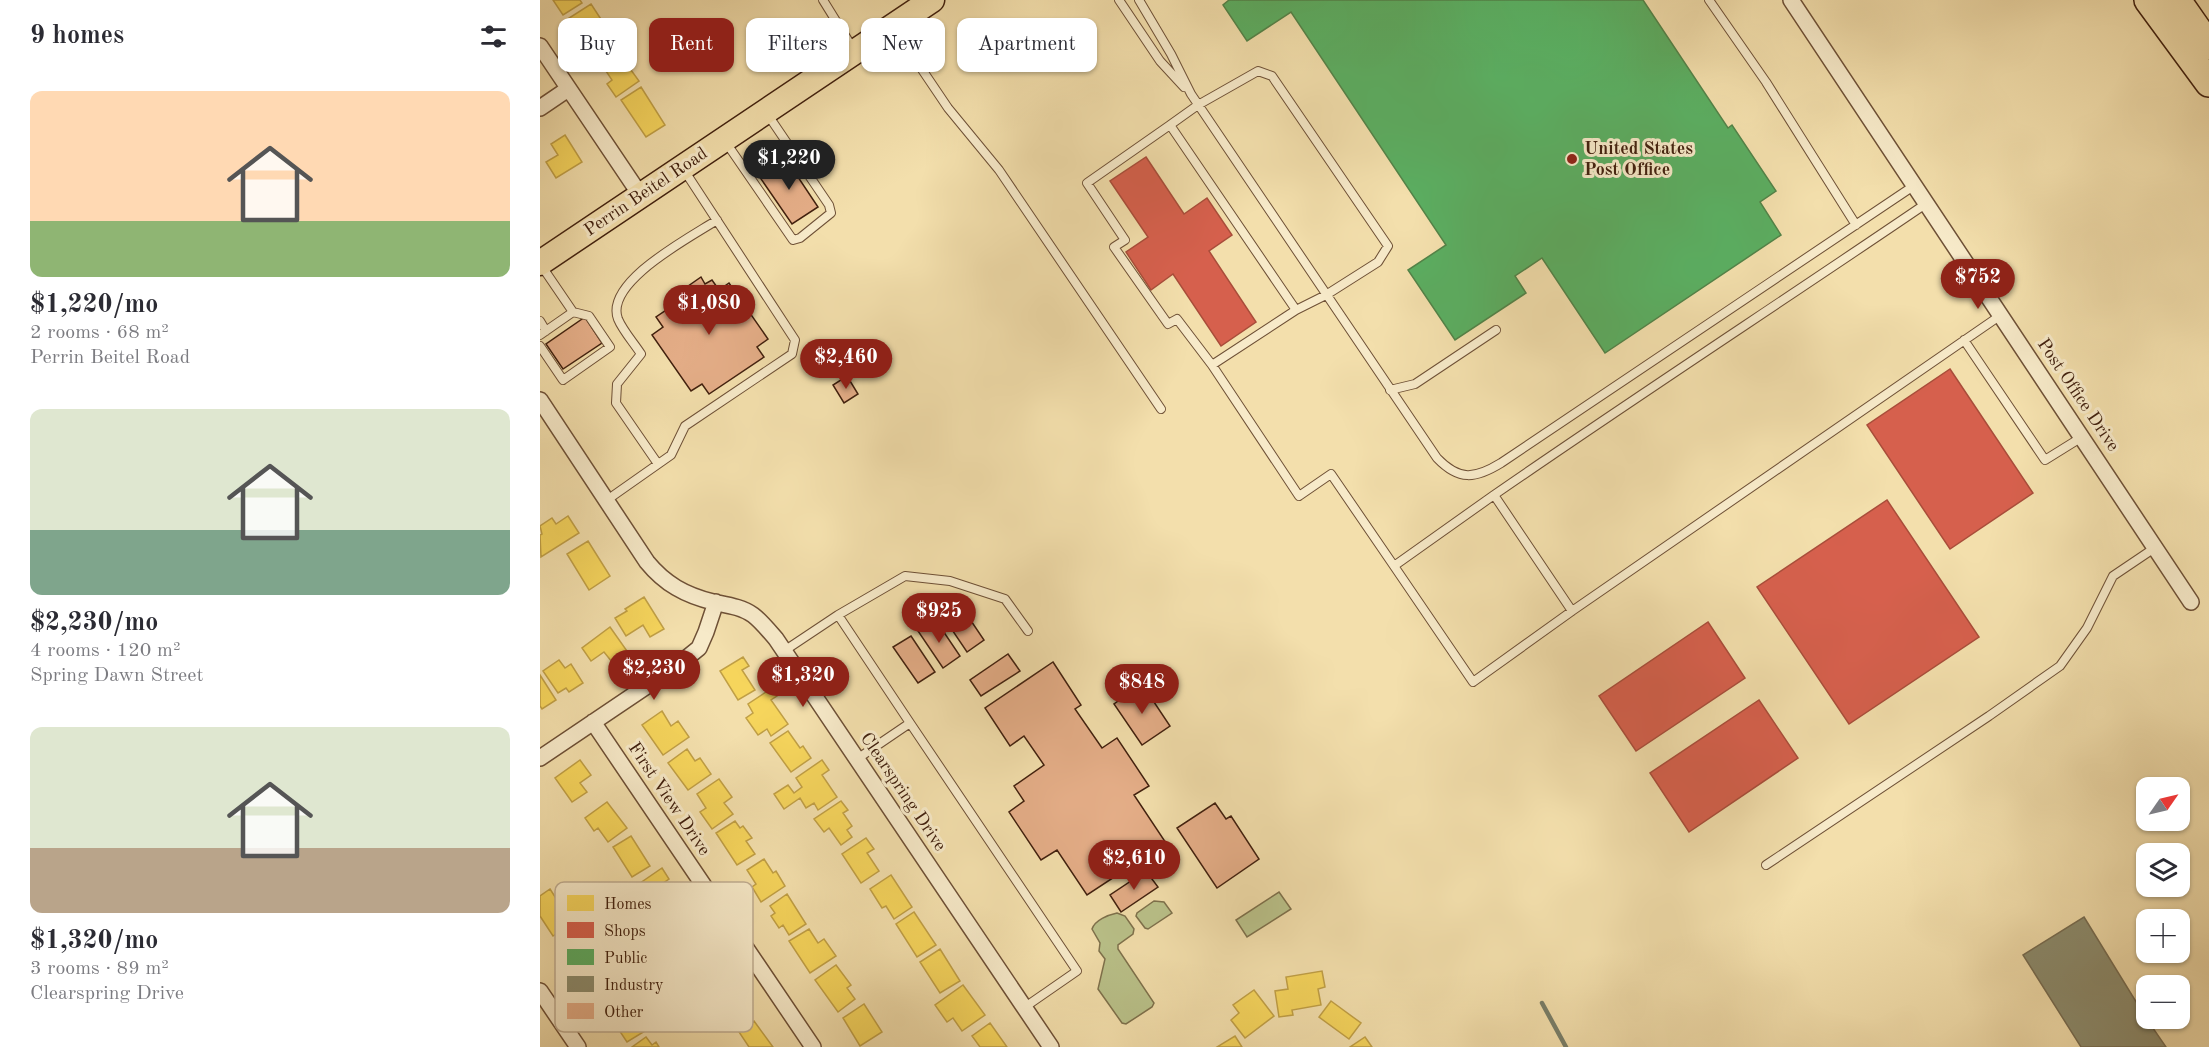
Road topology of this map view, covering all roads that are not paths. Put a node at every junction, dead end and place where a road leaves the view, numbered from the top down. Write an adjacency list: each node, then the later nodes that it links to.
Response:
1 (823, 0): 13 (lane)
2 (932, 0): 9 (main road, Perrin Beitel Road)
3 (1119, 0): 17 (lane)
4 (1139, 0): 17 (lane)
5 (1709, 0): 28 (lane)
6 (1791, 0): 24 (street, Post Office Drive)
7 (2148, 0): 15 (highway)
8 (2177, 0): 11 (highway)
9 (906, 18)
10 (540, 46): 16 (street)
11 (2209, 46)
12 (861, 48): 13 (main road, Perrin Beitel Road)
13 (855, 52): 20 (main road, Perrin Beitel Road)
14 (924, 72): 42 (lane)
15 (2209, 83)
16 (568, 89): 19 (street); 25 (street)
17 (1191, 94): 18 (lane)
18 (1198, 105): 21 (lane); 30 (lane); 30 (lane)
19 (540, 108)
20 (766, 112): 22 (main road, Perrin Beitel Road); 22 (lane)
21 (1170, 125): 31 (lane); 39 (lane)
22 (724, 140): 23 (main road, Perrin Beitel Road)
23 (682, 168): 25 (main road, Perrin Beitel Road); 27 (lane)
24 (1915, 185): 26 (street, Post Office Drive); 28 (lane)
25 (640, 196): 29 (main road, Perrin Beitel Road)
26 (1927, 203): 33 (street, Post Office Drive); 45 (lane)
27 (717, 220): 44 (lane); 44 (lane)
28 (1856, 225): 40 (lane)
29 (540, 264): 32 (lane)
30 (1326, 295): 31 (lane); 40 (lane)
31 (1296, 310): 39 (lane)
32 (573, 312): 36 (lane); 38 (lane)
33 (2001, 315): 37 (lane); 43 (street, Post Office Drive)
34 (540, 321): 36 (lane)
35 (1496, 330): 40 (lane)
36 (543, 333)
37 (1964, 340): 43 (lane); 51 (lane)
38 (540, 346)
39 (1212, 365): 48 (lane)
40 (1390, 390)
41 (542, 409): 46 (street, Clearspring Drive)
42 (1161, 409)
43 (2082, 437): 47 (street, Post Office Drive)
44 (658, 464): 46 (lane)
45 (1494, 495): 48 (lane); 51 (lane)
46 (607, 500): 49 (street, Clearspring Drive)
47 (2156, 548): 50 (street, Post Office Drive); 59 (lane)
48 (1395, 566): 51 (lane)
49 (716, 602): 54 (street, Clearspring Drive); 55 (street)
50 (2191, 602)
51 (1572, 611)
52 (838, 615): 53 (lane); 54 (lane); 56 (lane)
53 (1028, 631)
54 (784, 651): 58 (street, Clearspring Drive)
55 (593, 722): 57 (street); 60 (street, First View Drive)
56 (910, 723): 58 (lane); 63 (lane)
57 (540, 758)
58 (857, 759): 63 (street, Clearspring Drive)
59 (1766, 865)
60 (701, 882)
61 (753, 958): 67 (street, First View Drive)
62 (540, 991): 64 (street)
63 (1025, 1007): 68 (street, Clearspring Drive)
64 (555, 1013)
65 (568, 1032): 66 (street)
66 (578, 1047)
67 (813, 1047)
68 (1051, 1047)

